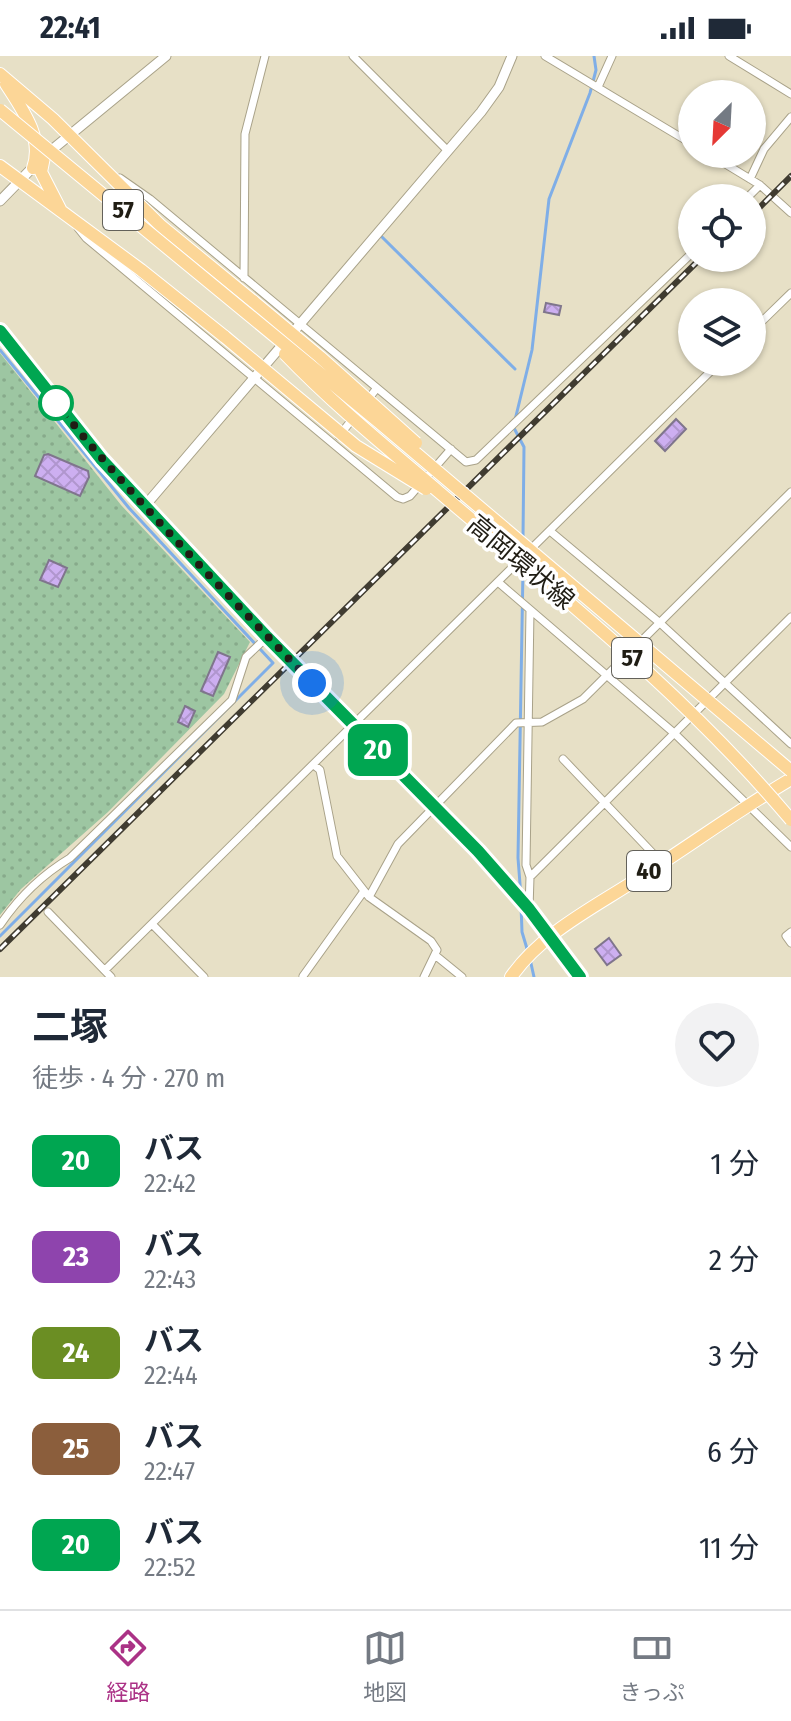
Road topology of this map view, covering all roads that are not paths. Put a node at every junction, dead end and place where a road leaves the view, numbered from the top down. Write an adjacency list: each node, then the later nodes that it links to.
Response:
1 (166, 56): 13 (street)
2 (265, 56): 29 (street)
3 (353, 56): 15 (street)
4 (512, 56): 15 (street)
5 (545, 56): 9 (street)
6 (612, 56): 9 (street)
7 (729, 56): 10 (street)
8 (0, 74): 13 (main road, 57); 19 (main road)
9 (598, 87): 14 (street)
10 (791, 94)
11 (0, 110): 31 (main road, 高岡環状線 / 57, bridge)
12 (791, 117): 21 (street)
13 (69, 136): 16 (street); 18 (main road, 57)
14 (678, 136)
15 (448, 151): 33 (street)
16 (44, 157): 19 (street); 27 (main road)
17 (0, 166): 22 (main road, 57)
18 (104, 167): 29 (street); 31 (main road, 57)
19 (33, 168): 22 (street)
20 (732, 168): 21 (street)
21 (750, 179): 23 (street)
22 (17, 181): 25 (street); 27 (main road, 57)
23 (758, 184)
24 (766, 190): 26 (street)
25 (0, 201)
26 (791, 213)
27 (66, 216): 36 (street); 42 (main road, 57, bridge)
28 (678, 267): 39 (street)
29 (244, 278): 33 (street)
30 (791, 293): 32 (street)
31 (250, 307): 42 (main road, 高岡環状線 / 57, bridge); 57 (main road, 高岡環状線 / 57, bridge)
32 (766, 317)
33 (299, 324): 36 (street); 37 (street)
34 (0, 331): 41 (street)
35 (706, 376): 43 (street)
36 (254, 378): 38 (street); 41 (street)
37 (377, 388): 38 (street); 39 (street)
38 (332, 445): 39 (street)
39 (451, 449)
40 (791, 492): 47 (street)
41 (144, 507): 48 (street)
42 (459, 510): 62 (main road, 高岡環状線 / 57, bridge)
43 (550, 531): 44 (street); 47 (street)
44 (498, 582): 45 (street); 52 (street)
45 (530, 610): 49 (street); 51 (street)
46 (791, 617): 50 (street)
47 (660, 623): 49 (street); 50 (street)
48 (267, 637): 52 (street); 70 (street)
49 (607, 674): 51 (street); 53 (street)
50 (725, 683): 53 (street); 54 (street)
51 (523, 723): 61 (street); 65 (street)
52 (353, 726): 56 (street); 61 (street)
53 (674, 733): 59 (street); 60 (street)
54 (791, 744)
55 (563, 759): 59 (street)
56 (314, 765): 66 (street); 69 (street)
57 (791, 771)
58 (791, 779): 60 (main road, 40)
59 (605, 801): 64 (street); 65 (street)
60 (748, 804): 63 (street); 64 (main road, 40)
61 (433, 806): 66 (street); 67 (street)
62 (791, 820)
63 (791, 847)
64 (662, 863): 72 (main road, 40)
65 (530, 877): 67 (street)
66 (366, 894): 74 (street); 78 (street)
67 (526, 906): 72 (street)
68 (48, 912): 75 (street)
69 (152, 924): 75 (street); 77 (street)
70 (0, 925)
71 (791, 932): 73 (street)
72 (550, 937): 81 (main road, 40); 82 (street)
73 (791, 943)
74 (435, 955): 79 (street); 80 (street)
75 (105, 970): 76 (street)
76 (111, 977)
77 (204, 977)
78 (303, 977)
79 (424, 977)
80 (462, 977)
81 (511, 977)
82 (580, 977)

